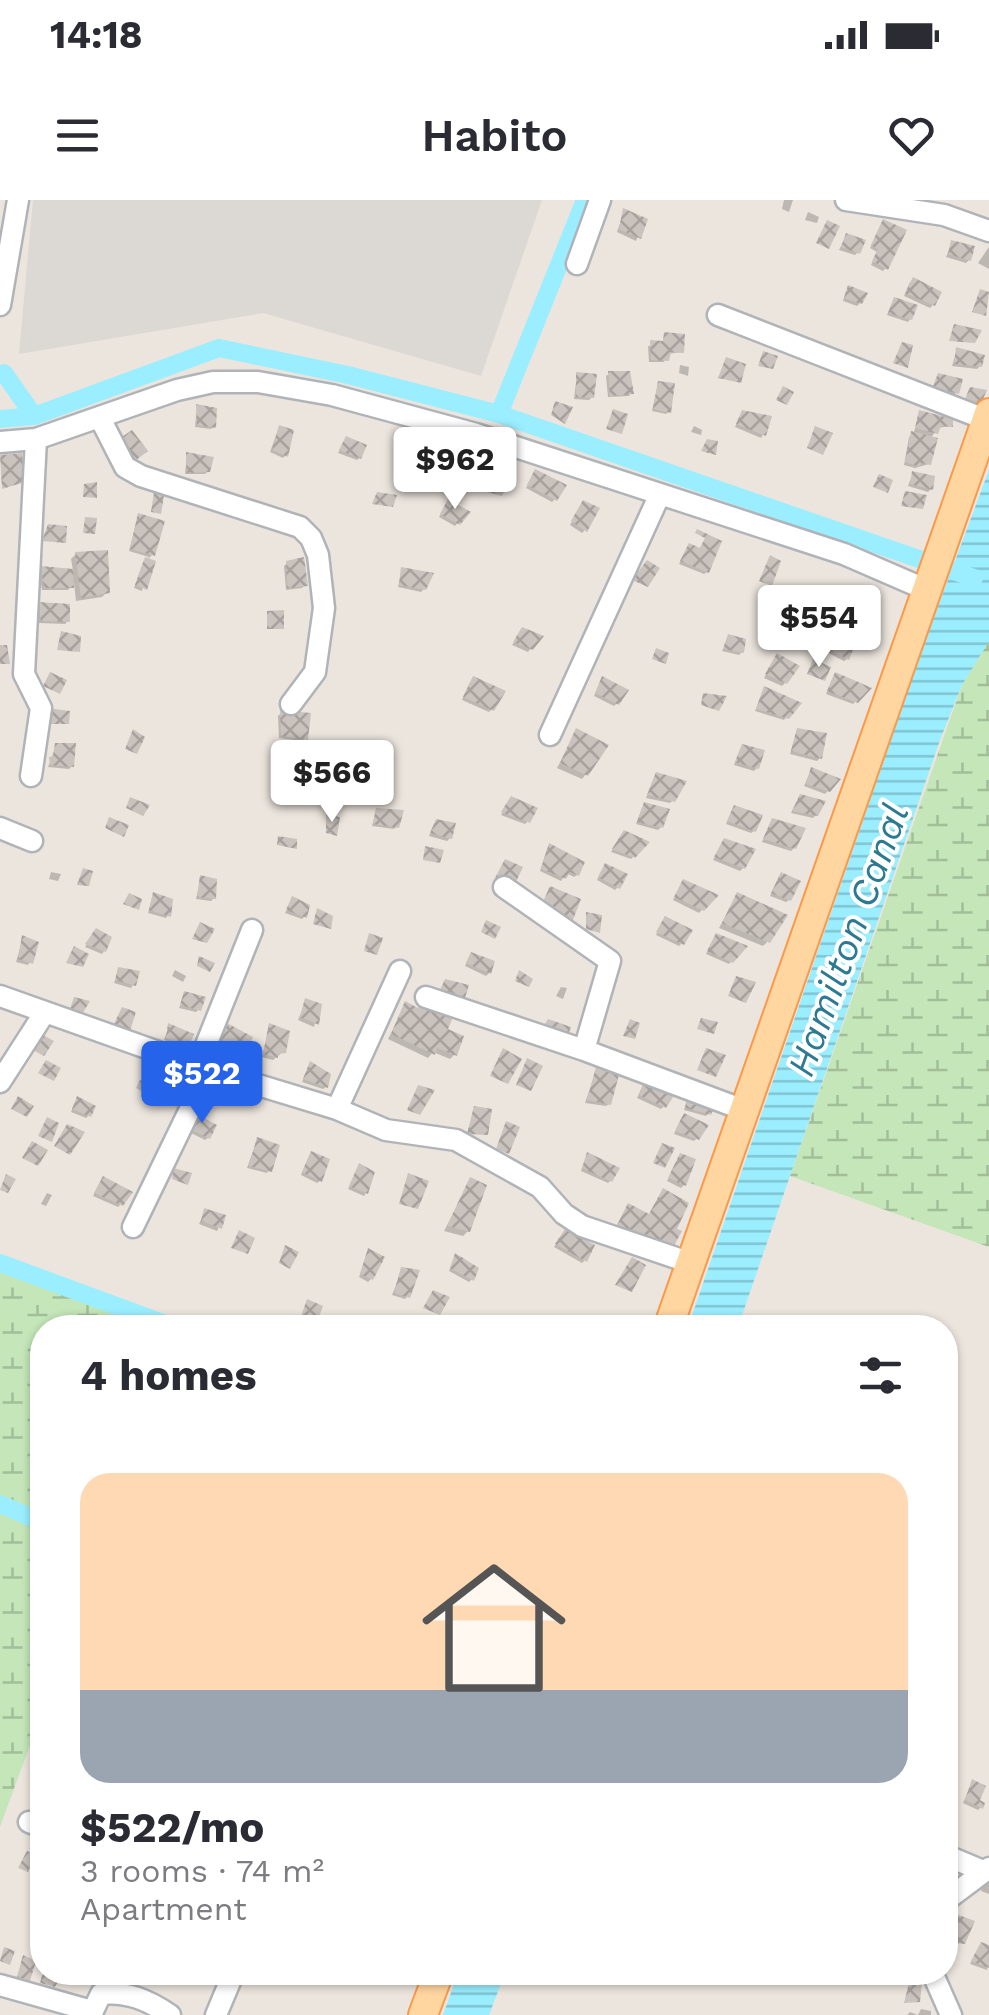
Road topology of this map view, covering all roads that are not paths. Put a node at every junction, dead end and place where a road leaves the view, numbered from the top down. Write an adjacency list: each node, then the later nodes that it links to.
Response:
1 (18, 200): 6 (street)
2 (600, 200): 5 (street)
3 (846, 200): 4 (street)
4 (989, 231)
5 (577, 264)
6 (0, 305)
7 (718, 315): 8 (street)
8 (988, 416): 13 (main road)
9 (100, 418): 10 (street); 12 (street); 14 (street)
10 (36, 438): 11 (street); 16 (street)
11 (0, 442)
12 (660, 494): 13 (street); 15 (street)
13 (928, 586): 29 (main road)
14 (291, 704)
15 (550, 735)
16 (30, 776)
17 (0, 828): 18 (street)
18 (32, 842)
19 (504, 887): 25 (street)
20 (252, 930): 26 (street)
21 (400, 972): 28 (street)
22 (0, 996): 24 (street)
23 (426, 997): 25 (street)
24 (45, 1012): 26 (street); 27 (street)
25 (584, 1050): 29 (street)
26 (203, 1068): 28 (street); 30 (street)
27 (0, 1082)
28 (337, 1109): 31 (street)
29 (744, 1110): 31 (main road)
30 (133, 1227)
31 (691, 1262): 32 (main road)
32 (673, 1315)
33 (958, 1859): 34 (street)
34 (986, 1869): 35 (street)
35 (958, 1891)
36 (0, 1985): 40 (street)
37 (229, 1985): 42 (street)
38 (434, 1985): 43 (main road)
39 (938, 1985): 44 (street)
40 (91, 2013): 41 (street)
41 (170, 2015)
42 (216, 2015)
43 (423, 2015)
44 (951, 2015)

